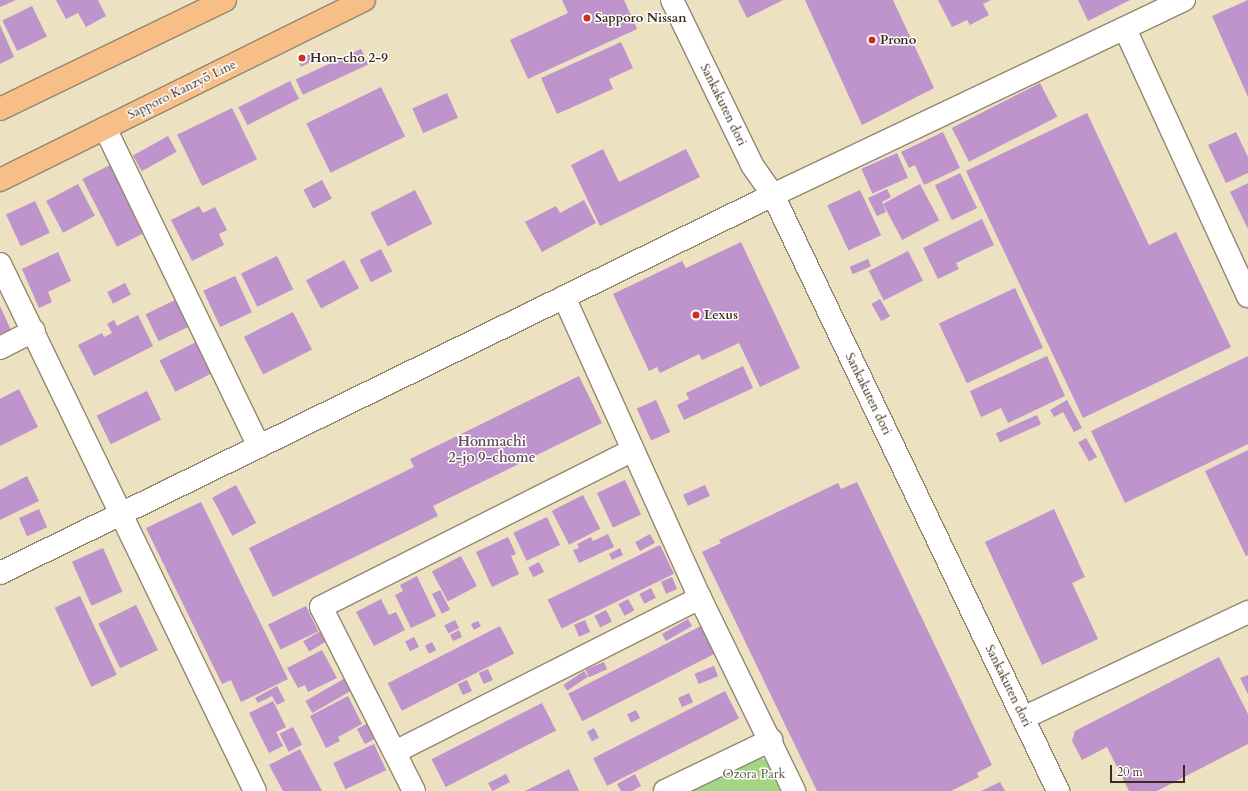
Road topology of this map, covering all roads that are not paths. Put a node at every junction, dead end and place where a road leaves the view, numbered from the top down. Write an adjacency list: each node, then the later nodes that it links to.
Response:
1 (225, 0): 6 (main road)
2 (364, 0): 7 (main road, Sapporo Kanzyō Line)
3 (672, 0): 9 (street, Sankakuten dori)
4 (1184, 0): 5 (street)
5 (1125, 29): 9 (street); 11 (street)
6 (0, 109)
7 (105, 128): 8 (main road, Sapporo Kanzyō Line); 15 (street)
8 (0, 180)
9 (773, 195): 12 (street); 21 (street, Sankakuten dori)
10 (0, 264): 13 (street)
11 (1248, 296)
12 (564, 297): 15 (street); 16 (street)
13 (34, 331): 14 (street); 17 (street)
14 (0, 348)
15 (259, 447): 17 (street)
16 (633, 450): 19 (street); 23 (street)
17 (122, 513): 18 (street); 24 (street)
18 (0, 573)
19 (700, 598): 22 (street); 23 (street)
20 (1248, 612): 21 (street)
21 (1023, 718): 28 (street, Sankakuten dori)
22 (771, 740): 26 (street); 27 (street)
23 (395, 752): 25 (street)
24 (255, 791)
25 (414, 791)
26 (665, 791)
27 (794, 791)
28 (1058, 791)

